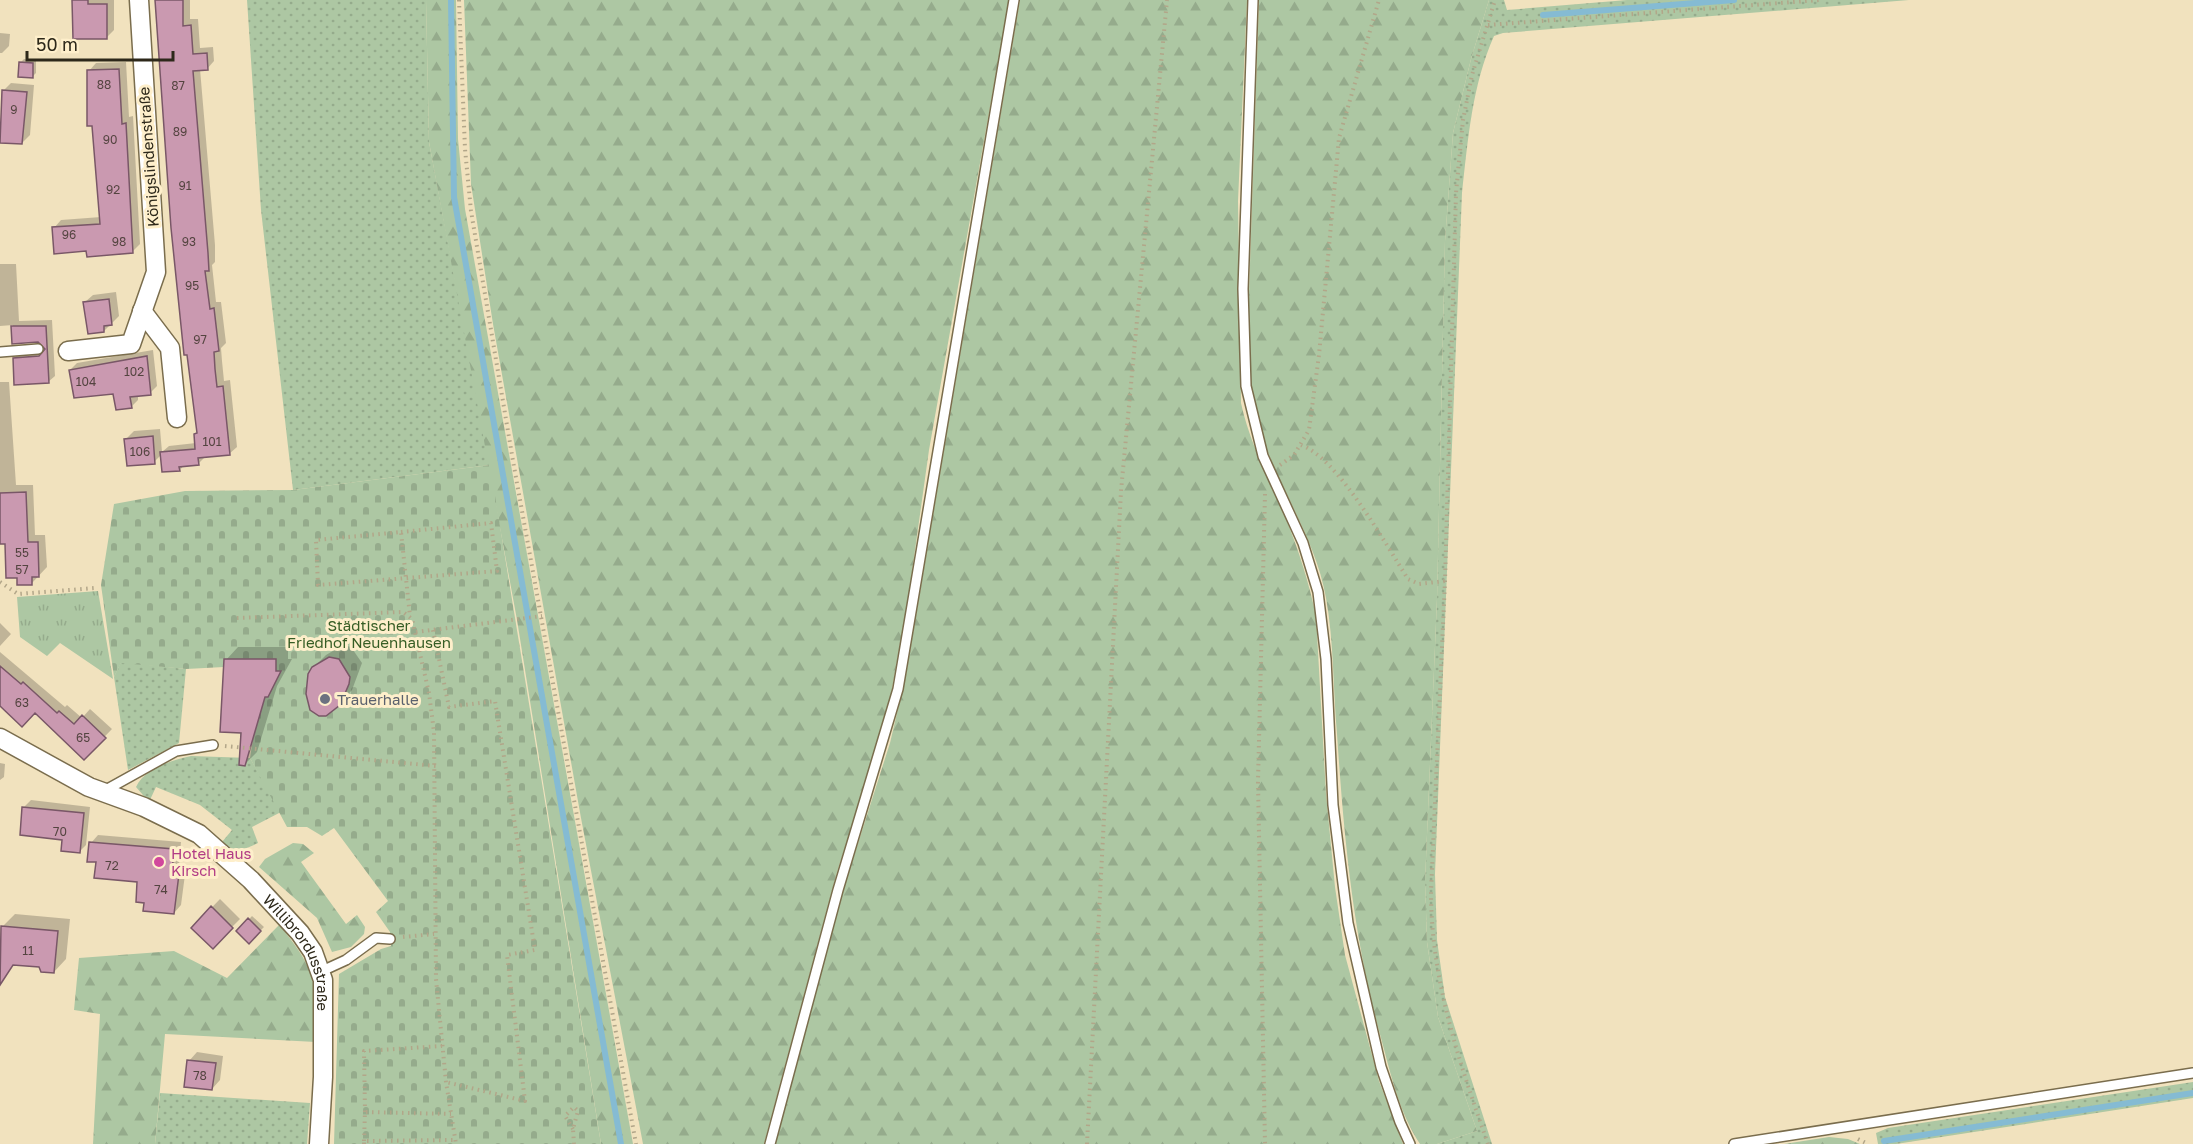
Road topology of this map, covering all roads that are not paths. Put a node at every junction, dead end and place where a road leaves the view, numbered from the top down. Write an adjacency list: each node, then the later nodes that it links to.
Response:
1 (139, 0): 4 (street, Königslindenstraße)
2 (1014, 0): 16 (lane)
3 (1253, 0): 17 (lane)
4 (142, 311): 6 (street, Königslindenstraße); 8 (street)
5 (38, 350): 7 (lane)
6 (68, 351)
7 (0, 352)
8 (177, 418)
9 (0, 738): 11 (street, Willibrordusstraße)
10 (213, 745): 11 (lane)
11 (101, 792): 13 (street, Willibrordusstraße)
12 (390, 939): 13 (lane)
13 (322, 971): 15 (street, Willibrordusstraße)
14 (2193, 1073): 18 (lane)
15 (319, 1144)
16 (770, 1144)
17 (1410, 1144)
18 (1734, 1144)

